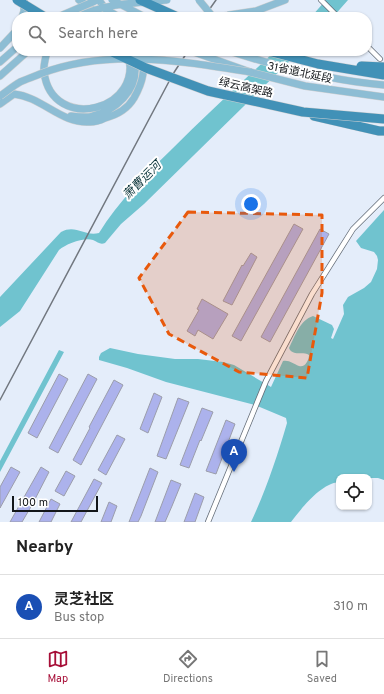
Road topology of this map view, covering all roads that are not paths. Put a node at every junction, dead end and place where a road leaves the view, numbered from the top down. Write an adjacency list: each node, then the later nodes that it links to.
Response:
1 (17, 0): 12 (highway, bridge)
2 (24, 0): 11 (main road)
3 (79, 0): 15 (main road)
4 (96, 0): 13 (main road, bridge); 16 (main road); 17 (main road, bridge)
5 (111, 0): 18 (main road); 19 (main road, bridge)
6 (140, 0): 20 (highway, bridge)
7 (167, 0): 14 (main road, bridge)
8 (199, 0): 21 (main road, bridge)
9 (285, 0): 22 (main road)
10 (321, 0): 23 (street)
11 (24, 12)
12 (37, 12)
13 (69, 12)
14 (93, 12)
15 (96, 12)
16 (107, 12)
17 (114, 12)
18 (118, 12)
19 (135, 12)
20 (167, 12)
21 (210, 12)
22 (250, 12)
23 (333, 12)
24 (12, 35): 25 (main road)
25 (0, 48)
26 (12, 51): 38 (main road)
27 (372, 52): 39 (street)
28 (22, 56): 42 (main road)
29 (46, 56): 31 (main road)
30 (121, 56): 46 (highway, 绿云高架路, bridge)
31 (128, 56)
32 (134, 56): 45 (main road)
33 (142, 56): 49 (main road)
34 (205, 56): 41 (main road, 31省道北延段, bridge)
35 (245, 56): 44 (main road)
36 (287, 56): 40 (highway, bridge)
37 (293, 56): 43 (main road, bridge)
38 (0, 62)
39 (382, 63): 40 (highway, bridge)
40 (318, 64): 43 (highway, bridge)
41 (250, 72): 47 (main road, bridge); 48 (main road, 31省道北延段)
42 (0, 76)
43 (384, 76)
44 (384, 85)
45 (0, 90)
46 (208, 91): 50 (highway, 绿云高架路, bridge); 51 (highway, bridge)
47 (0, 96)
48 (384, 97)
49 (0, 104)
50 (384, 119)
51 (384, 131)
52 (384, 198): 53 (street)
53 (208, 522)

